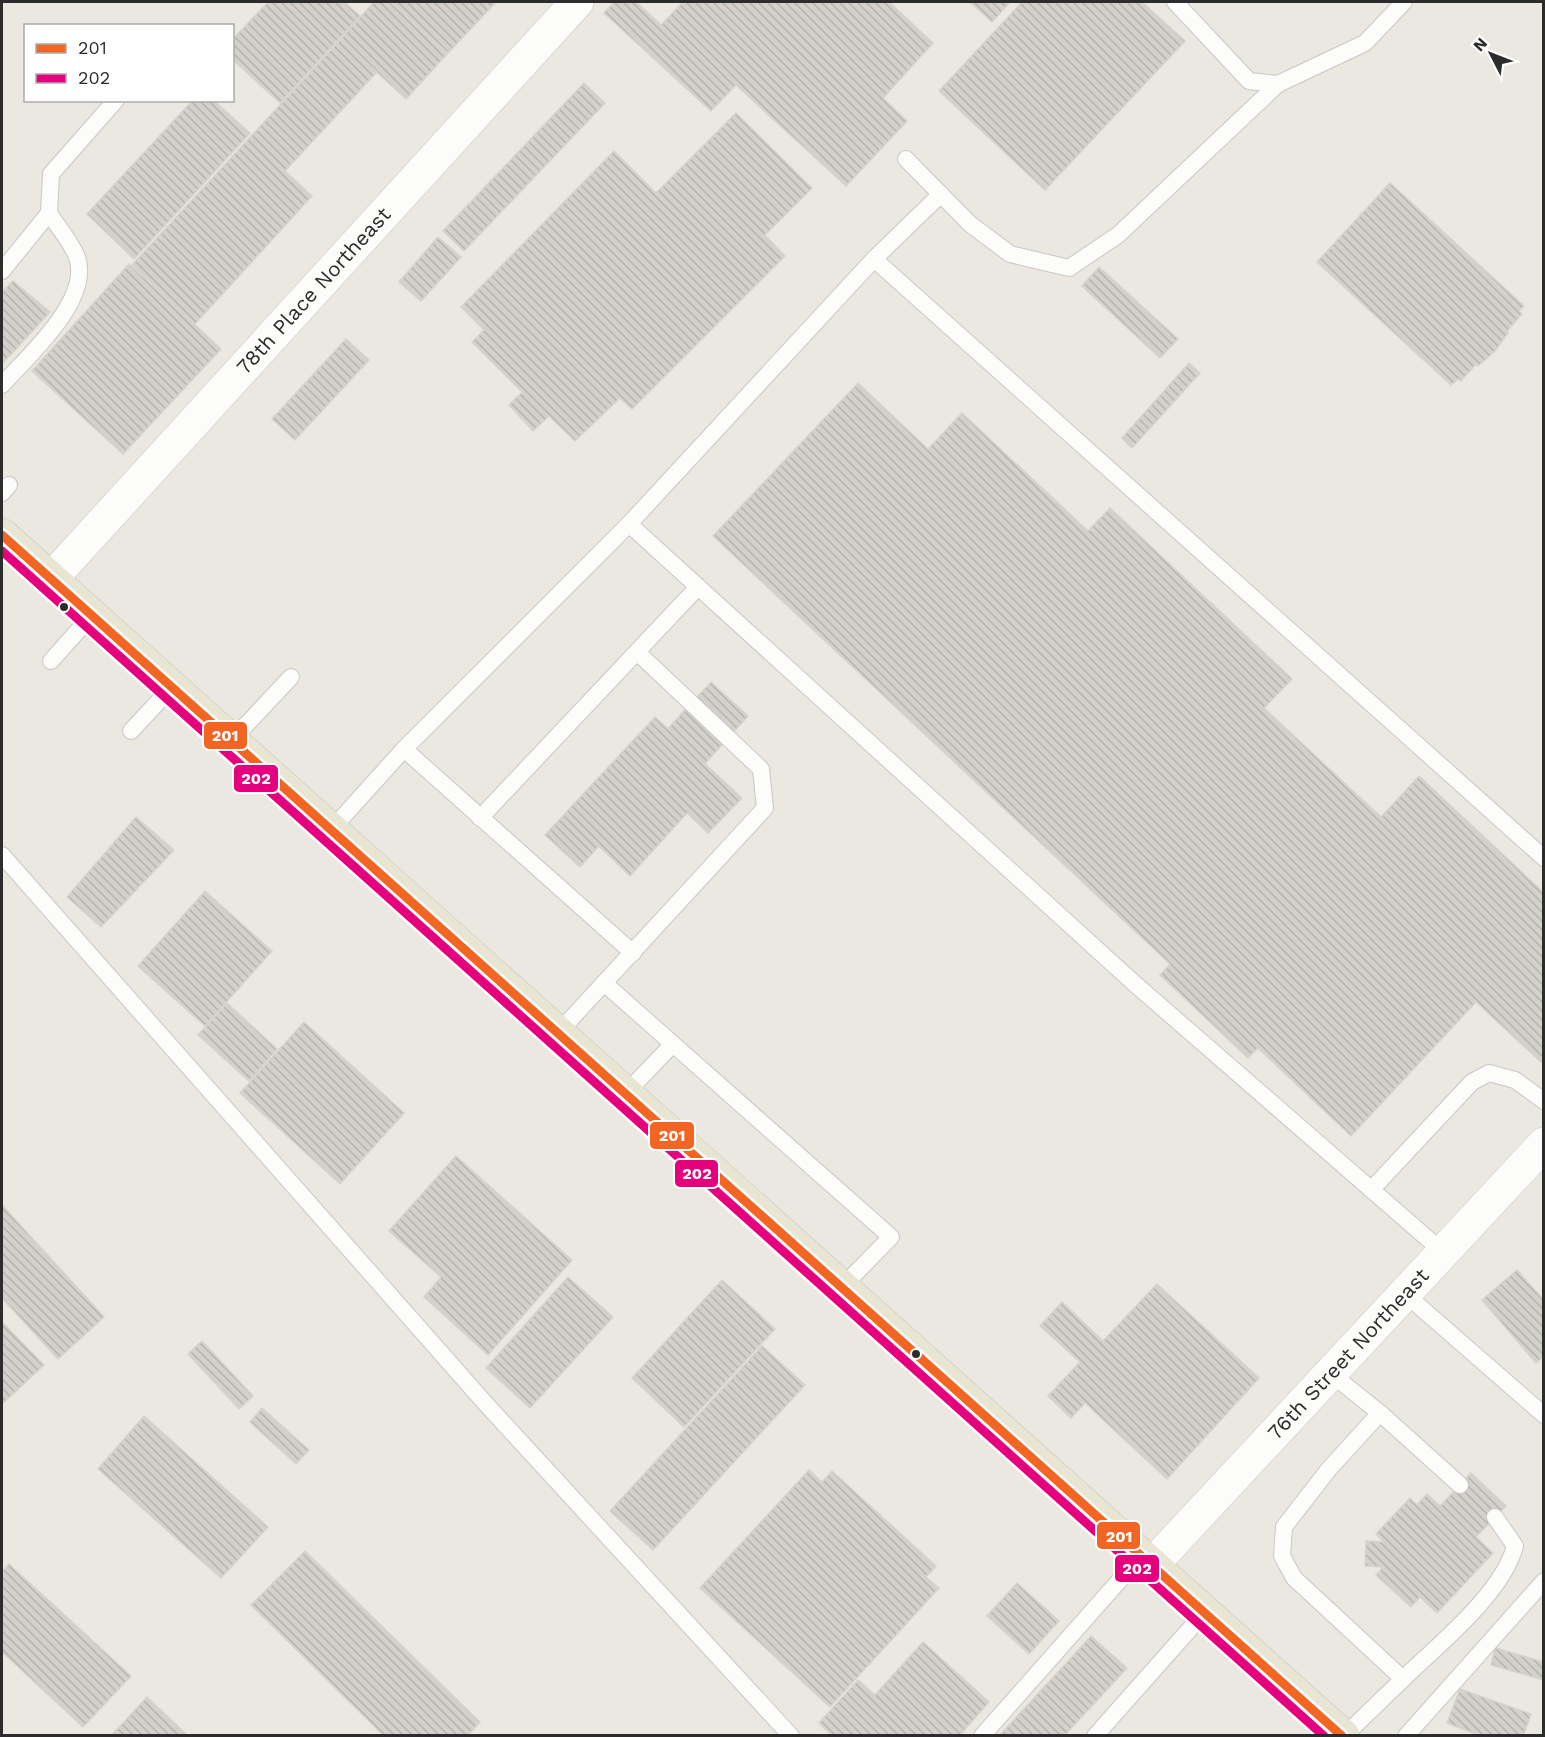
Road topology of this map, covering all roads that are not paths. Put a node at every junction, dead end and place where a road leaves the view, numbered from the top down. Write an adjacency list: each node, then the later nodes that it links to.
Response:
1 (577, 2): 14 (street, 78th Place Northeast)
2 (1175, 2): 4 (lane)
3 (1404, 2): 4 (lane)
4 (1278, 84): 7 (lane)
5 (114, 102): 8 (lane)
6 (906, 159): 7 (lane)
7 (941, 194): 9 (lane)
8 (50, 213): 10 (lane); 11 (lane)
9 (874, 259): 12 (lane); 27 (lane)
10 (2, 271)
11 (2, 385)
12 (629, 524): 15 (lane); 23 (lane)
13 (2, 535): 14 (main road)
14 (51, 579): 16 (main road)
15 (698, 587): 17 (lane); 35 (lane)
16 (92, 615): 18 (lane); 20 (main road)
17 (637, 652): 24 (lane); 28 (lane)
18 (51, 661)
19 (291, 678): 22 (lane)
20 (172, 687): 21 (lane); 22 (main road)
21 (131, 731)
22 (231, 741): 25 (main road)
23 (404, 749): 24 (lane); 25 (lane)
24 (480, 819): 28 (lane)
25 (331, 830): 30 (main road)
26 (2, 855): 48 (lane)
27 (1544, 858)
28 (633, 953): 29 (lane)
29 (604, 983): 30 (lane); 31 (lane)
30 (558, 1033): 32 (main road)
31 (672, 1045): 32 (lane); 37 (lane)
32 (625, 1094): 37 (main road)
33 (1544, 1101): 35 (lane)
34 (1544, 1144): 36 (street, 76th Street Northeast)
35 (1371, 1190): 36 (lane)
36 (1443, 1252): 38 (street, 76th Street Northeast)
37 (842, 1287): 44 (main road)
38 (1404, 1293): 39 (street, 76th Street Northeast); 41 (lane)
39 (1330, 1373): 40 (lane); 44 (street, 76th Street Northeast)
40 (1380, 1413): 42 (lane); 47 (lane)
41 (1544, 1415)
42 (1460, 1485)
43 (1495, 1517): 47 (lane)
44 (1147, 1560): 46 (main road); 49 (lane)
45 (1544, 1581): 52 (lane)
46 (1205, 1612): 50 (lane); 51 (main road)
47 (1403, 1679): 51 (lane)
48 (791, 1736)
49 (982, 1736)
50 (1095, 1736)
51 (1344, 1736)
52 (1406, 1736)

